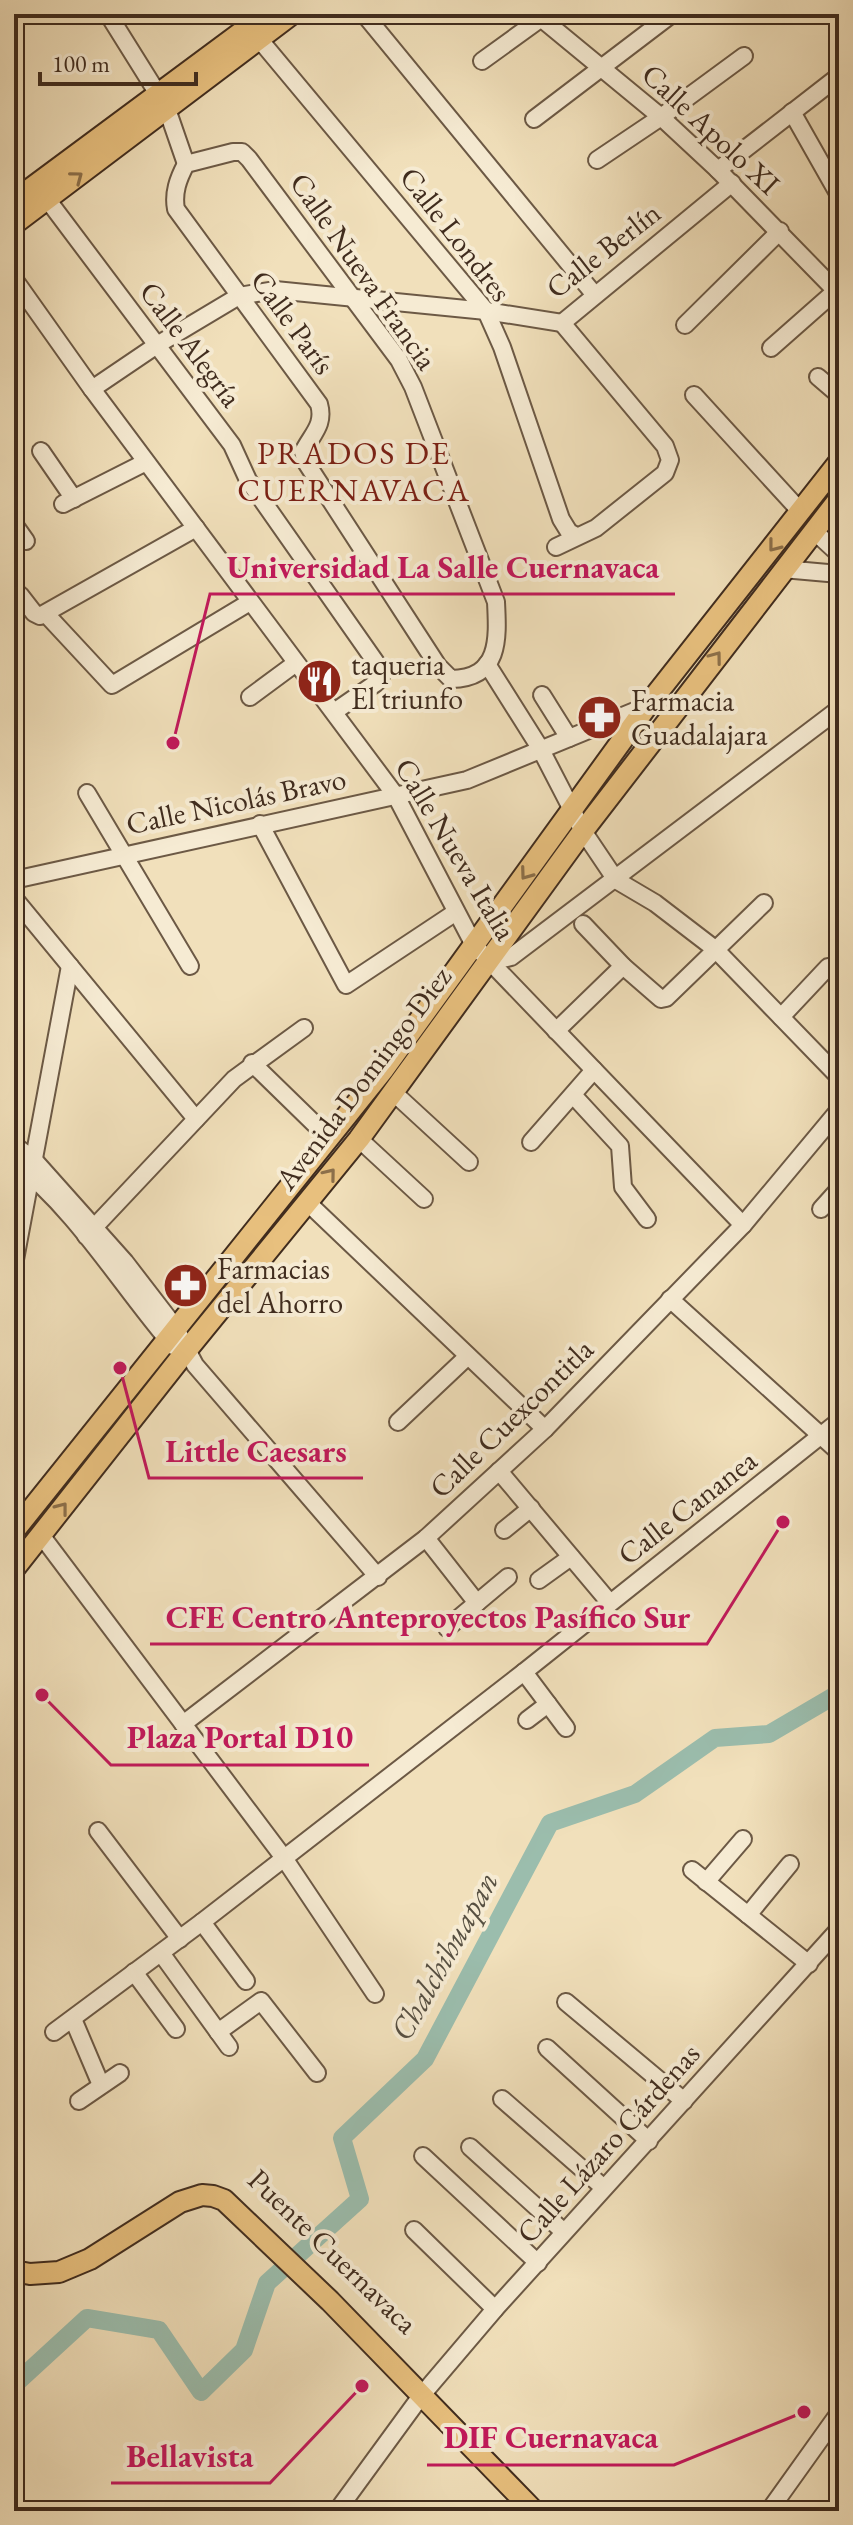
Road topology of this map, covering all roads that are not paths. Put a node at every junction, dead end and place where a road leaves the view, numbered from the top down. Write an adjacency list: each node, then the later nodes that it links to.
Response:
1 (108, 14): 12 (street)
2 (266, 14): 12 (main road)
3 (292, 14): 7 (main road)
4 (364, 14): 27 (street)
5 (672, 14): 10 (street)
6 (542, 15): 9 (street); 10 (street, Calle Apolo XI)
7 (259, 39): 12 (main road); 30 (street, Calle Londres)
8 (744, 56): 14 (street)
9 (482, 61)
10 (601, 68): 14 (street, Calle Apolo XI); 15 (street)
11 (839, 76): 13 (street)
12 (163, 101): 17 (street); 21 (main road, one-way to 12); 22 (main road)
13 (792, 112): 18 (street); 20 (street)
14 (661, 117): 16 (street); 18 (street, Calle Apolo XI)
15 (534, 119)
16 (597, 160)
17 (186, 164): 28 (street, Calle París); 29 (street, Calle Nueva Francia)
18 (718, 170): 19 (street, Calle Apolo XI)
19 (732, 183): 24 (street, Calle Apolo XI); 27 (street, Calle Berlín)
20 (839, 195)
21 (47, 199): 23 (main road); 33 (street, Calle Alegría)
22 (14, 201)
23 (14, 224)
24 (780, 231): 26 (street, Calle Apolo XI); 32 (street)
25 (14, 279): 36 (street, Calle Nueva Italia)
26 (838, 291): 34 (street)
27 (594, 294): 31 (street, Calle Berlín)
28 (239, 296): 29 (street, Calle Berlín); 33 (street, Calle Berlín); 57 (street, Calle París)
29 (353, 296): 30 (street, Calle Berlín); 57 (street, Calle Nueva Francia)
30 (486, 311): 31 (street, Calle Berlín); 47 (street, Calle Londres)
31 (562, 323): 47 (street)
32 (685, 325)
33 (157, 345): 36 (street, Calle Berlín); 62 (street, Calle Alegría)
34 (771, 348)
35 (818, 377): 38 (street)
36 (92, 389): 40 (street, Calle Nueva Italia)
37 (694, 395): 43 (street)
38 (839, 395)
39 (41, 451): 40 (street)
40 (146, 462): 45 (street, Calle Nueva Italia)
41 (839, 462): 43 (main road, Avenida Domingo Diez)
42 (839, 499): 46 (main road)
43 (801, 512): 60 (main road, Avenida Domingo Diez, one-way to 60)
44 (14, 524): 48 (street)
45 (196, 528): 54 (street, Calle Nueva Italia); 55 (street)
46 (814, 531): 50 (street); 51 (main road)
47 (576, 536): 49 (street)
48 (26, 541)
49 (556, 547)
50 (839, 554)
51 (783, 569): 52 (street); 69 (main road, one-way to 51)
52 (839, 574)
53 (20, 595): 55 (street)
54 (250, 602): 55 (street); 56 (street, Calle Nueva Italia)
55 (46, 614)
56 (296, 663): 59 (street); 62 (street, Calle Nueva Italia)
57 (487, 664): 64 (street)
58 (542, 695): 63 (street)
59 (250, 697)
60 (647, 706): 63 (street, Calle Nicolás Bravo); 67 (main road, Avenida Domingo Diez)
61 (839, 709): 72 (street, Avenida Domingo Diez)
62 (334, 712): 66 (street, Calle Nueva Italia)
63 (569, 738): 64 (street, Calle Nicolás Bravo)
64 (540, 748): 66 (street, Calle Nicolás Bravo); 67 (street)
65 (87, 793): 70 (street)
66 (396, 796): 68 (street, Calle Nicolás Bravo); 75 (street, Calle Nueva Italia)
67 (572, 811): 69 (street); 77 (main road, Avenida Domingo Diez, one-way to 77)
68 (260, 824): 70 (street, Calle Nicolás Bravo); 75 (street)
69 (583, 831): 72 (street); 79 (main road)
70 (123, 854): 71 (street, Calle Nicolás Bravo); 81 (street)
71 (14, 880)
72 (616, 880): 78 (street); 79 (street, Avenida Domingo Diez)
73 (14, 898): 80 (street)
74 (764, 903): 78 (street)
75 (456, 912): 77 (street, Calle Nueva Italia)
76 (583, 924): 82 (street)
77 (474, 945): 79 (street, Calle Nueva Italia); 94 (main road, Avenida Domingo Diez)
78 (715, 949): 82 (street); 84 (street)
79 (489, 962): 86 (street, Calle Nueva Italia); 90 (main road, Avenida Domingo Diez)
80 (70, 966): 93 (street); 100 (street)
81 (190, 966)
82 (623, 966): 86 (street)
83 (828, 967): 84 (street)
84 (781, 1017): 89 (street)
85 (304, 1028): 87 (street)
86 (556, 1031): 88 (street, Calle Nueva Italia)
87 (252, 1063): 93 (street); 94 (street)
88 (594, 1070): 91 (street); 106 (street, Calle Nueva Italia)
89 (839, 1077)
90 (394, 1093): 95 (main road, Avenida Domingo Diez); 99 (street)
91 (573, 1095): 96 (street); 105 (street)
92 (839, 1110): 106 (street, Calle Cuexcontitla)
93 (196, 1119): 107 (street)
94 (329, 1138): 109 (main road, Avenida Domingo Diez)
95 (359, 1139): 102 (street); 103 (main road, Avenida Domingo Diez, one-way to 95)
96 (531, 1142)
97 (14, 1145): 100 (street)
98 (14, 1162): 100 (street)
99 (469, 1162)
100 (32, 1167): 107 (street); 108 (street)
101 (839, 1189): 104 (street)
102 (424, 1199)
103 (307, 1202): 110 (main road, Avenida Domingo Diez); 113 (street)
104 (821, 1209)
105 (647, 1219)
106 (743, 1225): 111 (street, Calle Cuexcontitla)
107 (90, 1232): 112 (street)
108 (14, 1265)
109 (220, 1272): 110 (main road); 112 (main road, Avenida Domingo Diez)
110 (239, 1285): 114 (main road, Avenida Domingo Diez)
111 (670, 1299): 119 (street, Calle Cuexcontitla); 120 (street)
112 (171, 1333): 114 (street); 115 (main road, Avenida Domingo Diez)
113 (468, 1356): 118 (street); 119 (street)
114 (188, 1357): 116 (main road, Avenida Domingo Diez); 130 (street)
115 (138, 1373): 116 (main road); 125 (main road, Avenida Domingo Diez)
116 (157, 1388): 126 (main road, Avenida Domingo Diez, one-way to 116)
117 (839, 1421): 120 (street, Calle Cananea)
118 (398, 1422)
119 (545, 1429): 122 (street, Calle Cuexcontitla)
120 (822, 1436): 121 (street); 134 (street, Calle Cananea)
121 (839, 1452)
122 (499, 1471): 123 (street); 127 (street, Calle Cuexcontitla)
123 (531, 1508): 124 (street); 128 (street)
124 (504, 1530)
125 (14, 1531)
126 (41, 1535): 129 (main road, Avenida Domingo Diez); 139 (street)
127 (426, 1538): 130 (street, Calle Cuexcontitla); 133 (street)
128 (571, 1557): 132 (street); 134 (street)
129 (14, 1569)
130 (378, 1577): 139 (street, Calle Cuexcontitla)
131 (508, 1577): 133 (street)
132 (539, 1580)
133 (477, 1603): 135 (street)
134 (610, 1603): 136 (street, Calle Cananea)
135 (447, 1628)
136 (524, 1672): 137 (street); 143 (street, Calle Cananea)
137 (548, 1704): 138 (street); 140 (street)
138 (527, 1720)
139 (183, 1724): 143 (street)
140 (566, 1728)
141 (98, 1831): 150 (street)
142 (743, 1839): 146 (street)
143 (284, 1858): 148 (street, Calle Cananea); 155 (street)
144 (790, 1864): 147 (street)
145 (692, 1870): 146 (street)
146 (706, 1882): 147 (street)
147 (748, 1915): 152 (street)
148 (202, 1922): 150 (street, Calle Cananea); 154 (street)
149 (839, 1929): 152 (street, Calle Lázaro Cárdenas)
150 (180, 1939): 151 (street, Calle Cananea)
151 (161, 1953): 153 (street, Calle Cananea); 160 (street)
152 (809, 1964): 168 (street, Calle Lázaro Cárdenas)
153 (134, 1972): 157 (street, Calle Cananea); 158 (street)
154 (246, 1981)
155 (375, 1994)
156 (566, 2002): 168 (street)
157 (73, 2019): 159 (street, Calle Cananea); 165 (street)
158 (176, 2029)
159 (54, 2032)
160 (218, 2032): 161 (street); 164 (street)
161 (229, 2047)
162 (547, 2048): 169 (street)
163 (120, 2073): 165 (street)
164 (317, 2073)
165 (101, 2085): 167 (street)
166 (502, 2099): 172 (street)
167 (79, 2101)
168 (684, 2101): 169 (street, Calle Lázaro Cárdenas)
169 (649, 2141): 172 (street, Calle Lázaro Cárdenas)
170 (470, 2147): 175 (street)
171 (423, 2156): 177 (street)
172 (604, 2188): 175 (street, Calle Lázaro Cárdenas)
173 (241, 2205): 176 (main road, Puente Cuernavaca); 178 (main road, Puente Cuernavaca); 180 (main road, Puente Cuernavaca)
174 (414, 2230): 179 (street)
175 (564, 2232): 177 (street, Calle Lázaro Cárdenas)
176 (14, 2259)
177 (538, 2263): 179 (street, Calle Lázaro Cárdenas)
178 (14, 2271)
179 (495, 2309): 180 (street, Calle Lázaro Cárdenas)
180 (426, 2399): 182 (street, Calle Lázaro Cárdenas); 183 (main road, Puente Cuernavaca)
181 (839, 2413): 184 (street)
182 (337, 2511)
183 (534, 2511)
184 (769, 2511)

